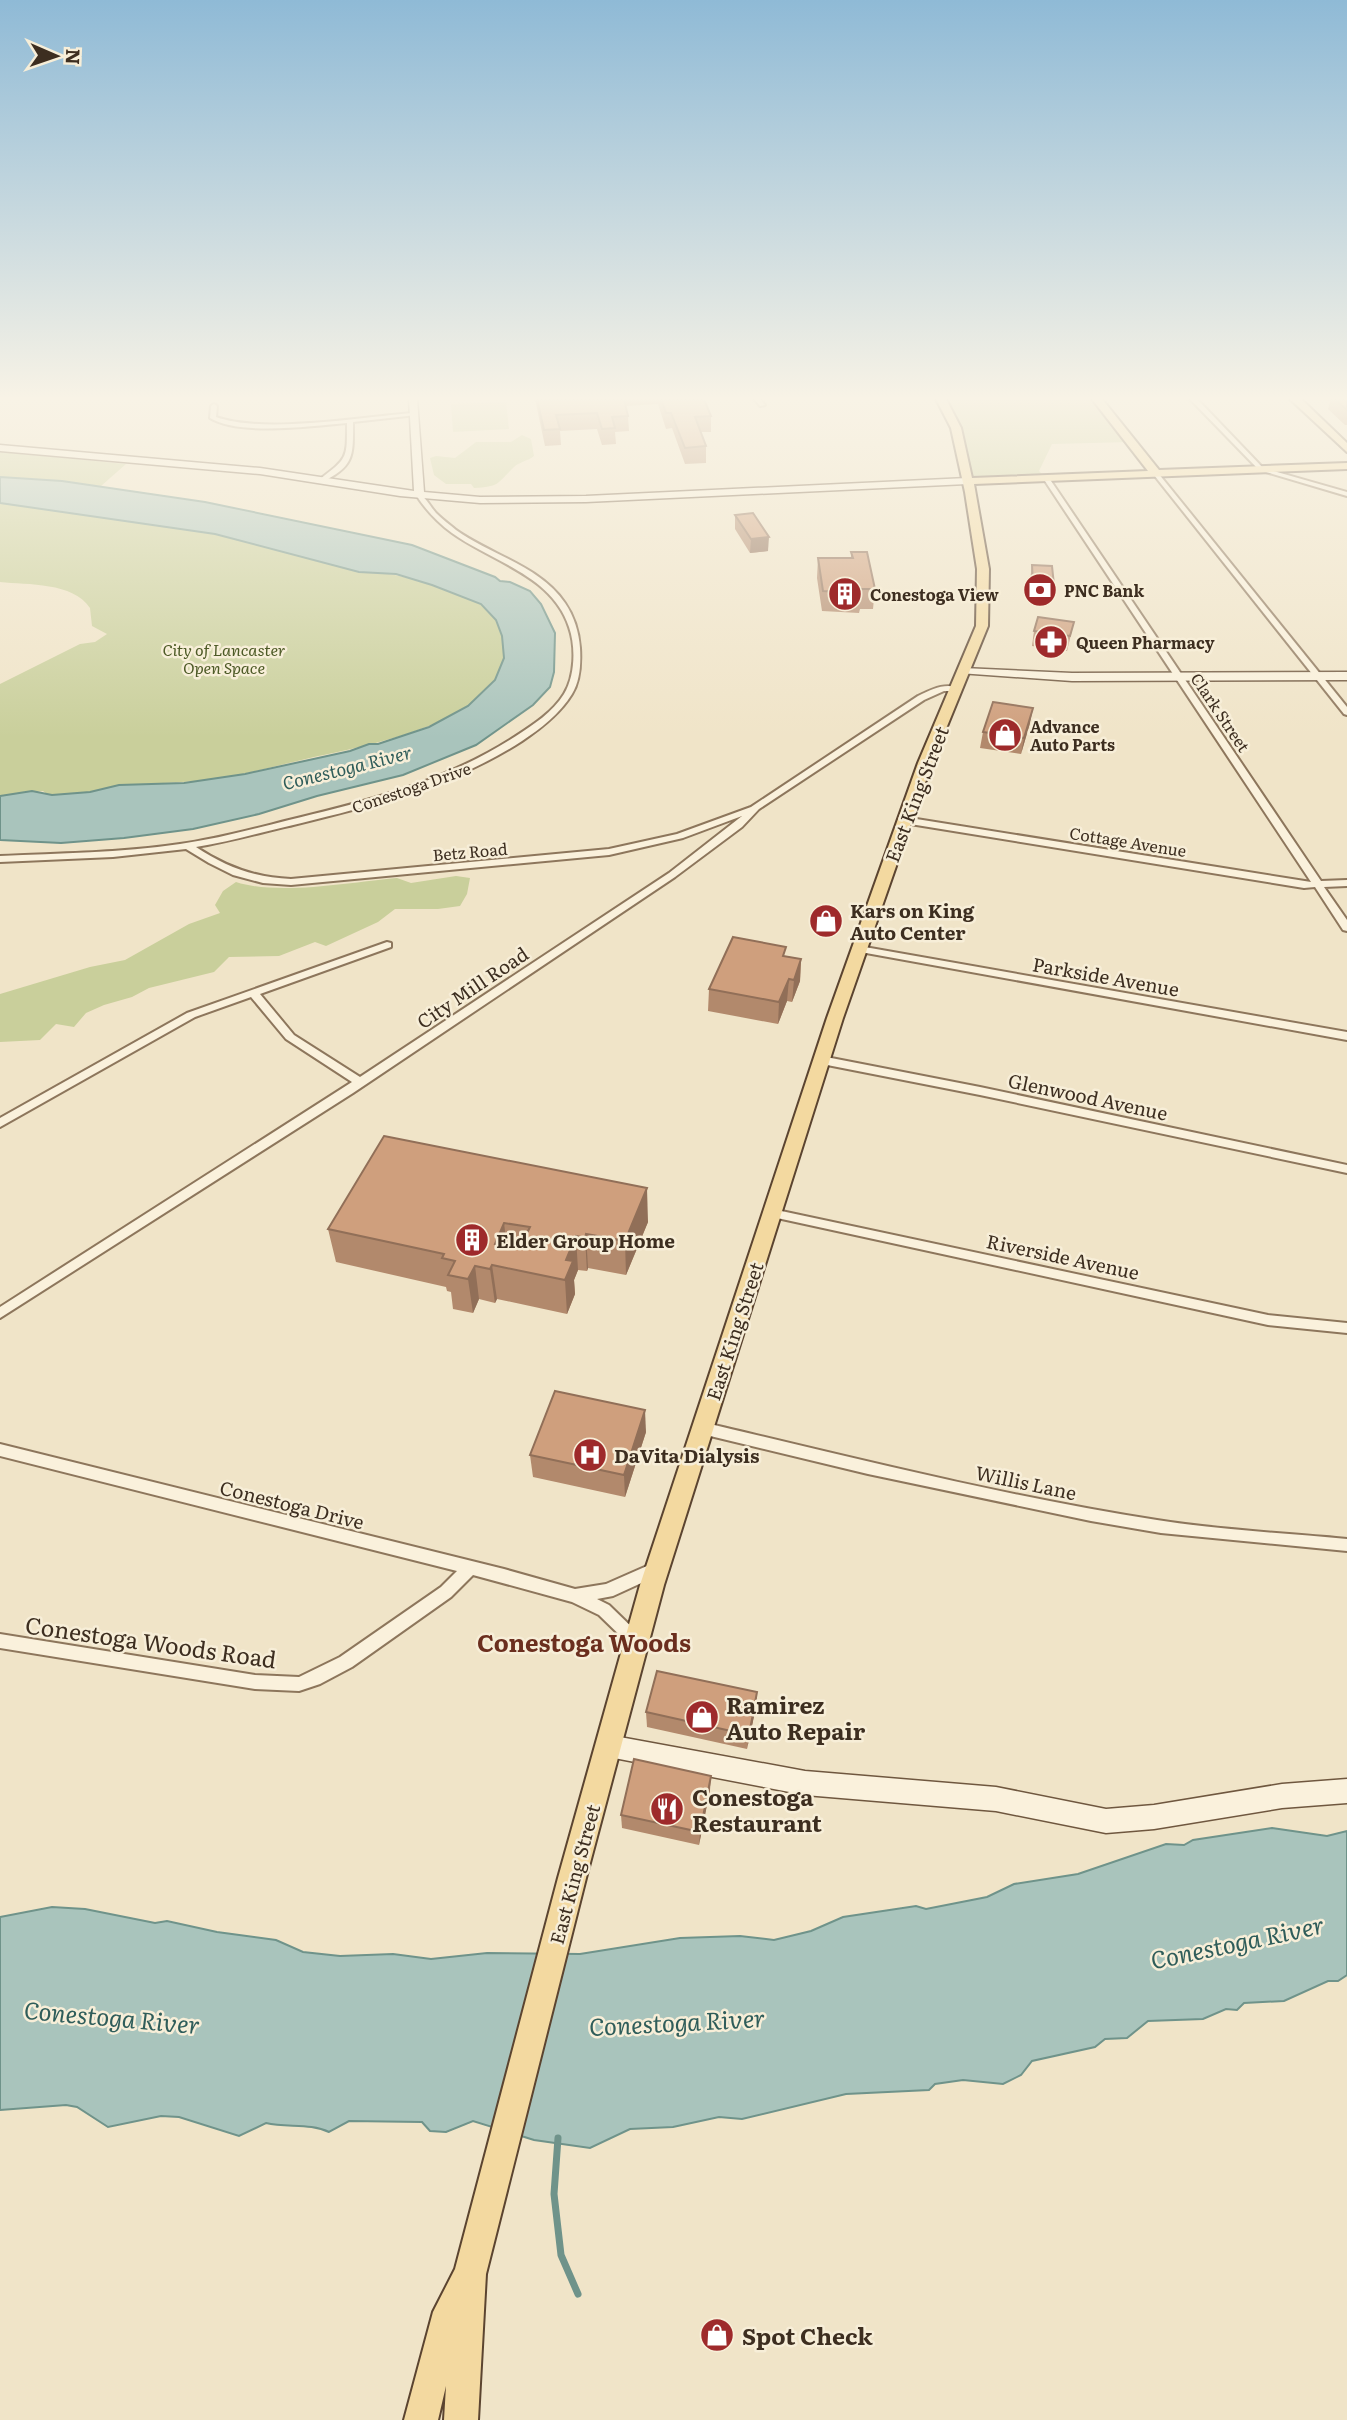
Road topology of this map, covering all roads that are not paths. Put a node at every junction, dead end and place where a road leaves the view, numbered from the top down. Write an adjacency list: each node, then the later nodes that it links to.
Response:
1 (433, 512): 13 (street, Conestoga Drive)
2 (972, 512): 5 (main road, East King Street)
3 (1069, 512): 7 (street, Clark Street)
4 (1186, 512): 8 (street)
5 (963, 671): 7 (main road); 9 (main road, East King Street)
6 (1347, 676): 8 (main road)
7 (1179, 677): 8 (main road); 16 (street, Clark Street)
8 (1319, 677): 10 (street)
9 (957, 689): 11 (street, City Mill Road); 12 (main road, East King Street)
10 (1347, 712)
11 (756, 807): 13 (street, Betz Road); 23 (street, City Mill Road)
12 (904, 820): 16 (street, Cottage Avenue); 19 (main road, East King Street)
13 (188, 846): 14 (street, Conestoga Drive)
14 (0, 859)
15 (1347, 883): 16 (street, Cottage Avenue)
16 (1318, 885): 17 (street, Clark Street)
17 (1347, 928)
18 (387, 945): 20 (street)
19 (859, 949): 21 (street, Parkside Avenue); 22 (main road, East King Street)
20 (253, 993): 23 (street); 24 (street)
21 (1347, 1036)
22 (821, 1060): 25 (street, Glenwood Avenue); 26 (main road, East King Street)
23 (360, 1082): 27 (street, City Mill Road)
24 (0, 1123)
25 (1347, 1169)
26 (772, 1213): 28 (street, Riverside Avenue); 29 (main road, East King Street)
27 (0, 1313)
28 (1347, 1328)
29 (702, 1428): 31 (street, Willis Lane); 32 (main road, East King Street)
30 (0, 1450): 33 (street, Conestoga Drive)
31 (1347, 1545)
32 (658, 1568): 34 (street, Conestoga Drive); 36 (main road, East King Street)
33 (469, 1569): 34 (street, Conestoga Drive); 35 (street, Conestoga Woods Road)
34 (575, 1596): 36 (street, Conestoga Drive)
35 (0, 1641)
36 (637, 1642): 37 (main road, East King Street)
37 (609, 1746): 38 (main road); 39 (main road, East King Street)
38 (1347, 1791)
39 (470, 2274): 40 (main road); 41 (main road)
40 (420, 2417)
41 (461, 2420)

